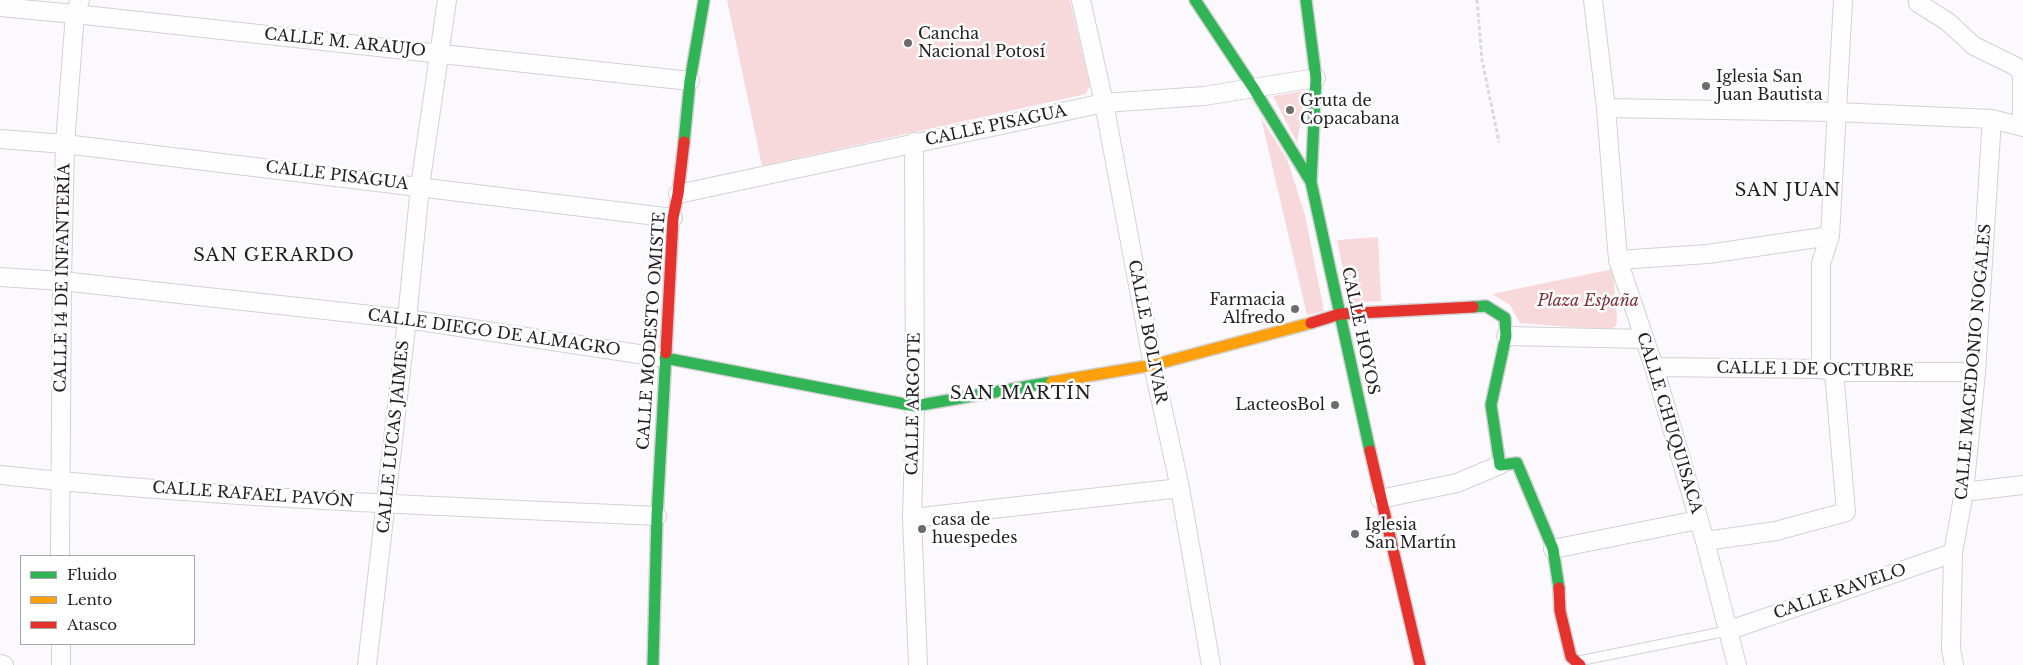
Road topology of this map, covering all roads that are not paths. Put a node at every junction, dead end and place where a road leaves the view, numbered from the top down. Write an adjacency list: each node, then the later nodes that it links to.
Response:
1 (447, 0): 11 (street, CALLE LUCAS JAIMES)
2 (704, 0): 13 (main road, CALLE MODESTO OMISTE)
3 (1081, 0): 15 (street, CALLE BOLIVAR)
4 (1195, 0): 14 (main road)
5 (1306, 0): 12 (main road, CALLE HOYOS)
6 (1593, 0): 16 (street, CALLE CHUQUISACA)
7 (1843, 0): 17 (street)
8 (1918, 0): 19 (street)
9 (0, 7): 10 (street, CALLE M. ARAUJO)
10 (78, 7): 11 (street, CALLE M. ARAUJO); 22 (street, CALLE 14 DE INFANTERÍA)
11 (439, 53): 13 (street, CALLE M. ARAUJO); 24 (street, CALLE LUCAS JAIMES)
12 (1316, 78): 14 (street, CALLE PISAGUA); 23 (main road, CALLE HOYOS)
13 (690, 81): 25 (main road, CALLE MODESTO OMISTE)
14 (1254, 89): 15 (street, CALLE PISAGUA); 23 (main road)
15 (1104, 103): 21 (street, CALLE PISAGUA); 36 (street, CALLE BOLIVAR)
16 (1606, 108): 17 (street); 28 (street, CALLE CHUQUISACA)
17 (1836, 112): 18 (street); 27 (street)
18 (1992, 119): 19 (street); 39 (street, CALLE MACEDONIO NOGALES)
19 (2022, 127)
20 (0, 139): 22 (street, CALLE PISAGUA)
21 (914, 142): 25 (street, CALLE PISAGUA); 40 (street, CALLE ARGOTE)
22 (65, 144): 24 (street, CALLE PISAGUA); 30 (street, CALLE 14 DE INFANTERÍA)
23 (1311, 182): 31 (main road, CALLE HOYOS)
24 (420, 186): 26 (street, CALLE PISAGUA); 32 (street, CALLE LUCAS JAIMES)
25 (678, 194): 26 (main road, CALLE MODESTO OMISTE)
26 (673, 218): 35 (main road, CALLE MODESTO OMISTE)
27 (1830, 236): 28 (street); 38 (street)
28 (1618, 260): 34 (street, CALLE CHUQUISACA)
29 (0, 277): 30 (street, CALLE DIEGO DE ALMAGRO)
30 (62, 280): 32 (street, CALLE DIEGO DE ALMAGRO); 43 (street, CALLE 14 DE INFANTERÍA)
31 (1340, 314): 33 (main road, CALLE DIEGO DE ALMAGRO); 36 (main road, CALLE DIEGO DE ALMAGRO); 47 (main road, CALLE HOYOS)
32 (407, 319): 35 (street, CALLE DIEGO DE ALMAGRO); 48 (street, CALLE LUCAS JAIMES)
33 (1506, 336): 34 (street); 41 (main road)
34 (1644, 339): 37 (street, CALLE CHUQUISACA)
35 (665, 358): 40 (main road, CALLE DIEGO DE ALMAGRO); 49 (main road, CALLE MODESTO OMISTE)
36 (1153, 365): 40 (main road, CALLE DIEGO DE ALMAGRO); 45 (street, CALLE BOLIVAR)
37 (1654, 367): 38 (street, CALLE 1 DE OCTUBRE); 51 (street, CALLE CHUQUISACA)
38 (1828, 370): 39 (street, CALLE 1 DE OCTUBRE); 52 (street)
39 (1976, 372): 46 (street, CALLE MACEDONIO NOGALES)
40 (915, 406): 50 (street, CALLE ARGOTE)
41 (1500, 465): 47 (street); 53 (main road)
42 (0, 475): 43 (street, CALLE RAFAEL PAVÓN)
43 (59, 481): 48 (street, CALLE RAFAEL PAVÓN); 55 (street, CALLE 14 DE INFANTERÍA)
44 (2023, 485): 46 (street)
45 (1180, 488): 50 (street); 65 (street, CALLE BOLIVAR)
46 (1964, 492): 54 (street, CALLE MACEDONIO NOGALES)
47 (1380, 499): 66 (main road, CALLE HOYOS)
48 (386, 504): 49 (street, CALLE RAFAEL PAVÓN); 62 (street, CALLE LUCAS JAIMES)
49 (657, 516): 63 (main road, CALLE MODESTO OMISTE)
50 (912, 518): 64 (street, CALLE ARGOTE)
51 (1698, 520): 52 (street, CALLE CHUQUISACA); 53 (street)
52 (1705, 541): 56 (street, CALLE CHUQUISACA)
53 (1553, 549): 58 (main road)
54 (1953, 553): 56 (street, CALLE RAVELO); 68 (street, CALLE MACEDONIO NOGALES)
55 (60, 555)
56 (1727, 631): 58 (lane); 67 (street, CALLE CHUQUISACA)
57 (61, 645): 61 (street)
58 (1578, 663)
59 (0, 664): 60 (street)
60 (4, 665)
61 (61, 665)
62 (367, 665)
63 (653, 665)
64 (918, 665)
65 (1211, 665)
66 (1420, 665)
67 (1737, 665)
68 (1954, 665)

